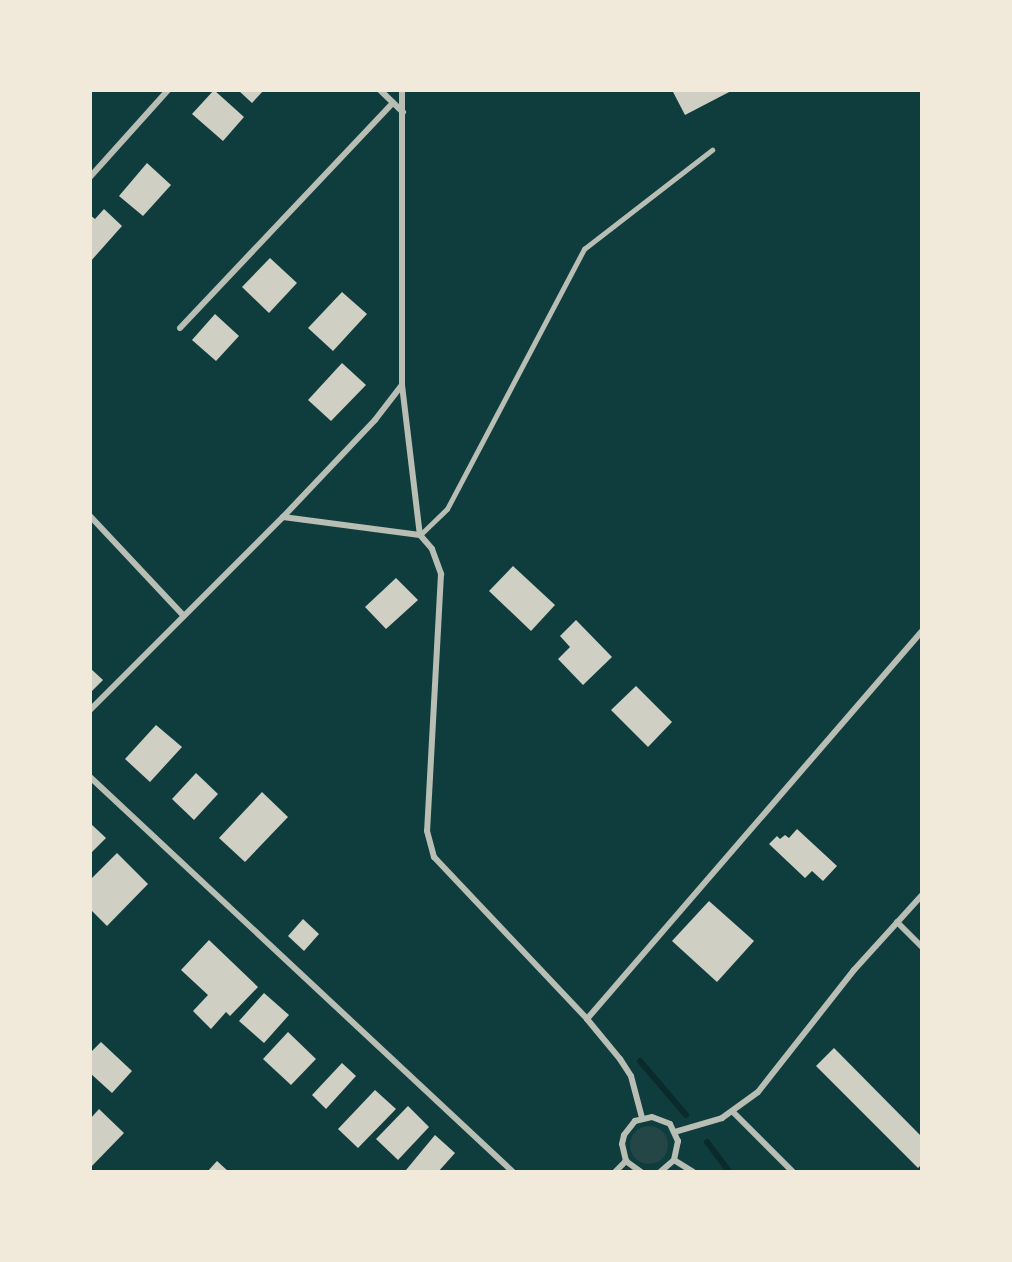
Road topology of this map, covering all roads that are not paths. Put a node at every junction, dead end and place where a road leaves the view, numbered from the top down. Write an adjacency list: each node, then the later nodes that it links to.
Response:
1 (168, 90): 7 (street)
2 (380, 90): 4 (street)
3 (402, 90): 5 (street)
4 (393, 103): 5 (street); 8 (street)
5 (404, 113): 9 (street)
6 (712, 150): 12 (lane)
7 (90, 177)
8 (180, 328)
9 (402, 385): 11 (street); 12 (street)
10 (90, 516): 13 (street)
11 (283, 517): 12 (street); 13 (street)
12 (420, 536): 20 (street)
13 (184, 616): 15 (street)
14 (922, 631): 20 (street)
15 (90, 710)
16 (90, 777): 26 (street)
17 (922, 895): 18 (street)
18 (897, 922): 19 (street); 21 (street)
19 (922, 947)
20 (586, 1019): 22 (street)
21 (733, 1112): 23 (street); 31 (street)
22 (642, 1118): 23 (street); 25 (street)
23 (675, 1132): 24 (street)
24 (674, 1160): 29 (street); 30 (street)
25 (626, 1161): 27 (street); 28 (street)
26 (513, 1172)
27 (615, 1172)
28 (641, 1172)
29 (660, 1172)
30 (693, 1172)
31 (793, 1172)

